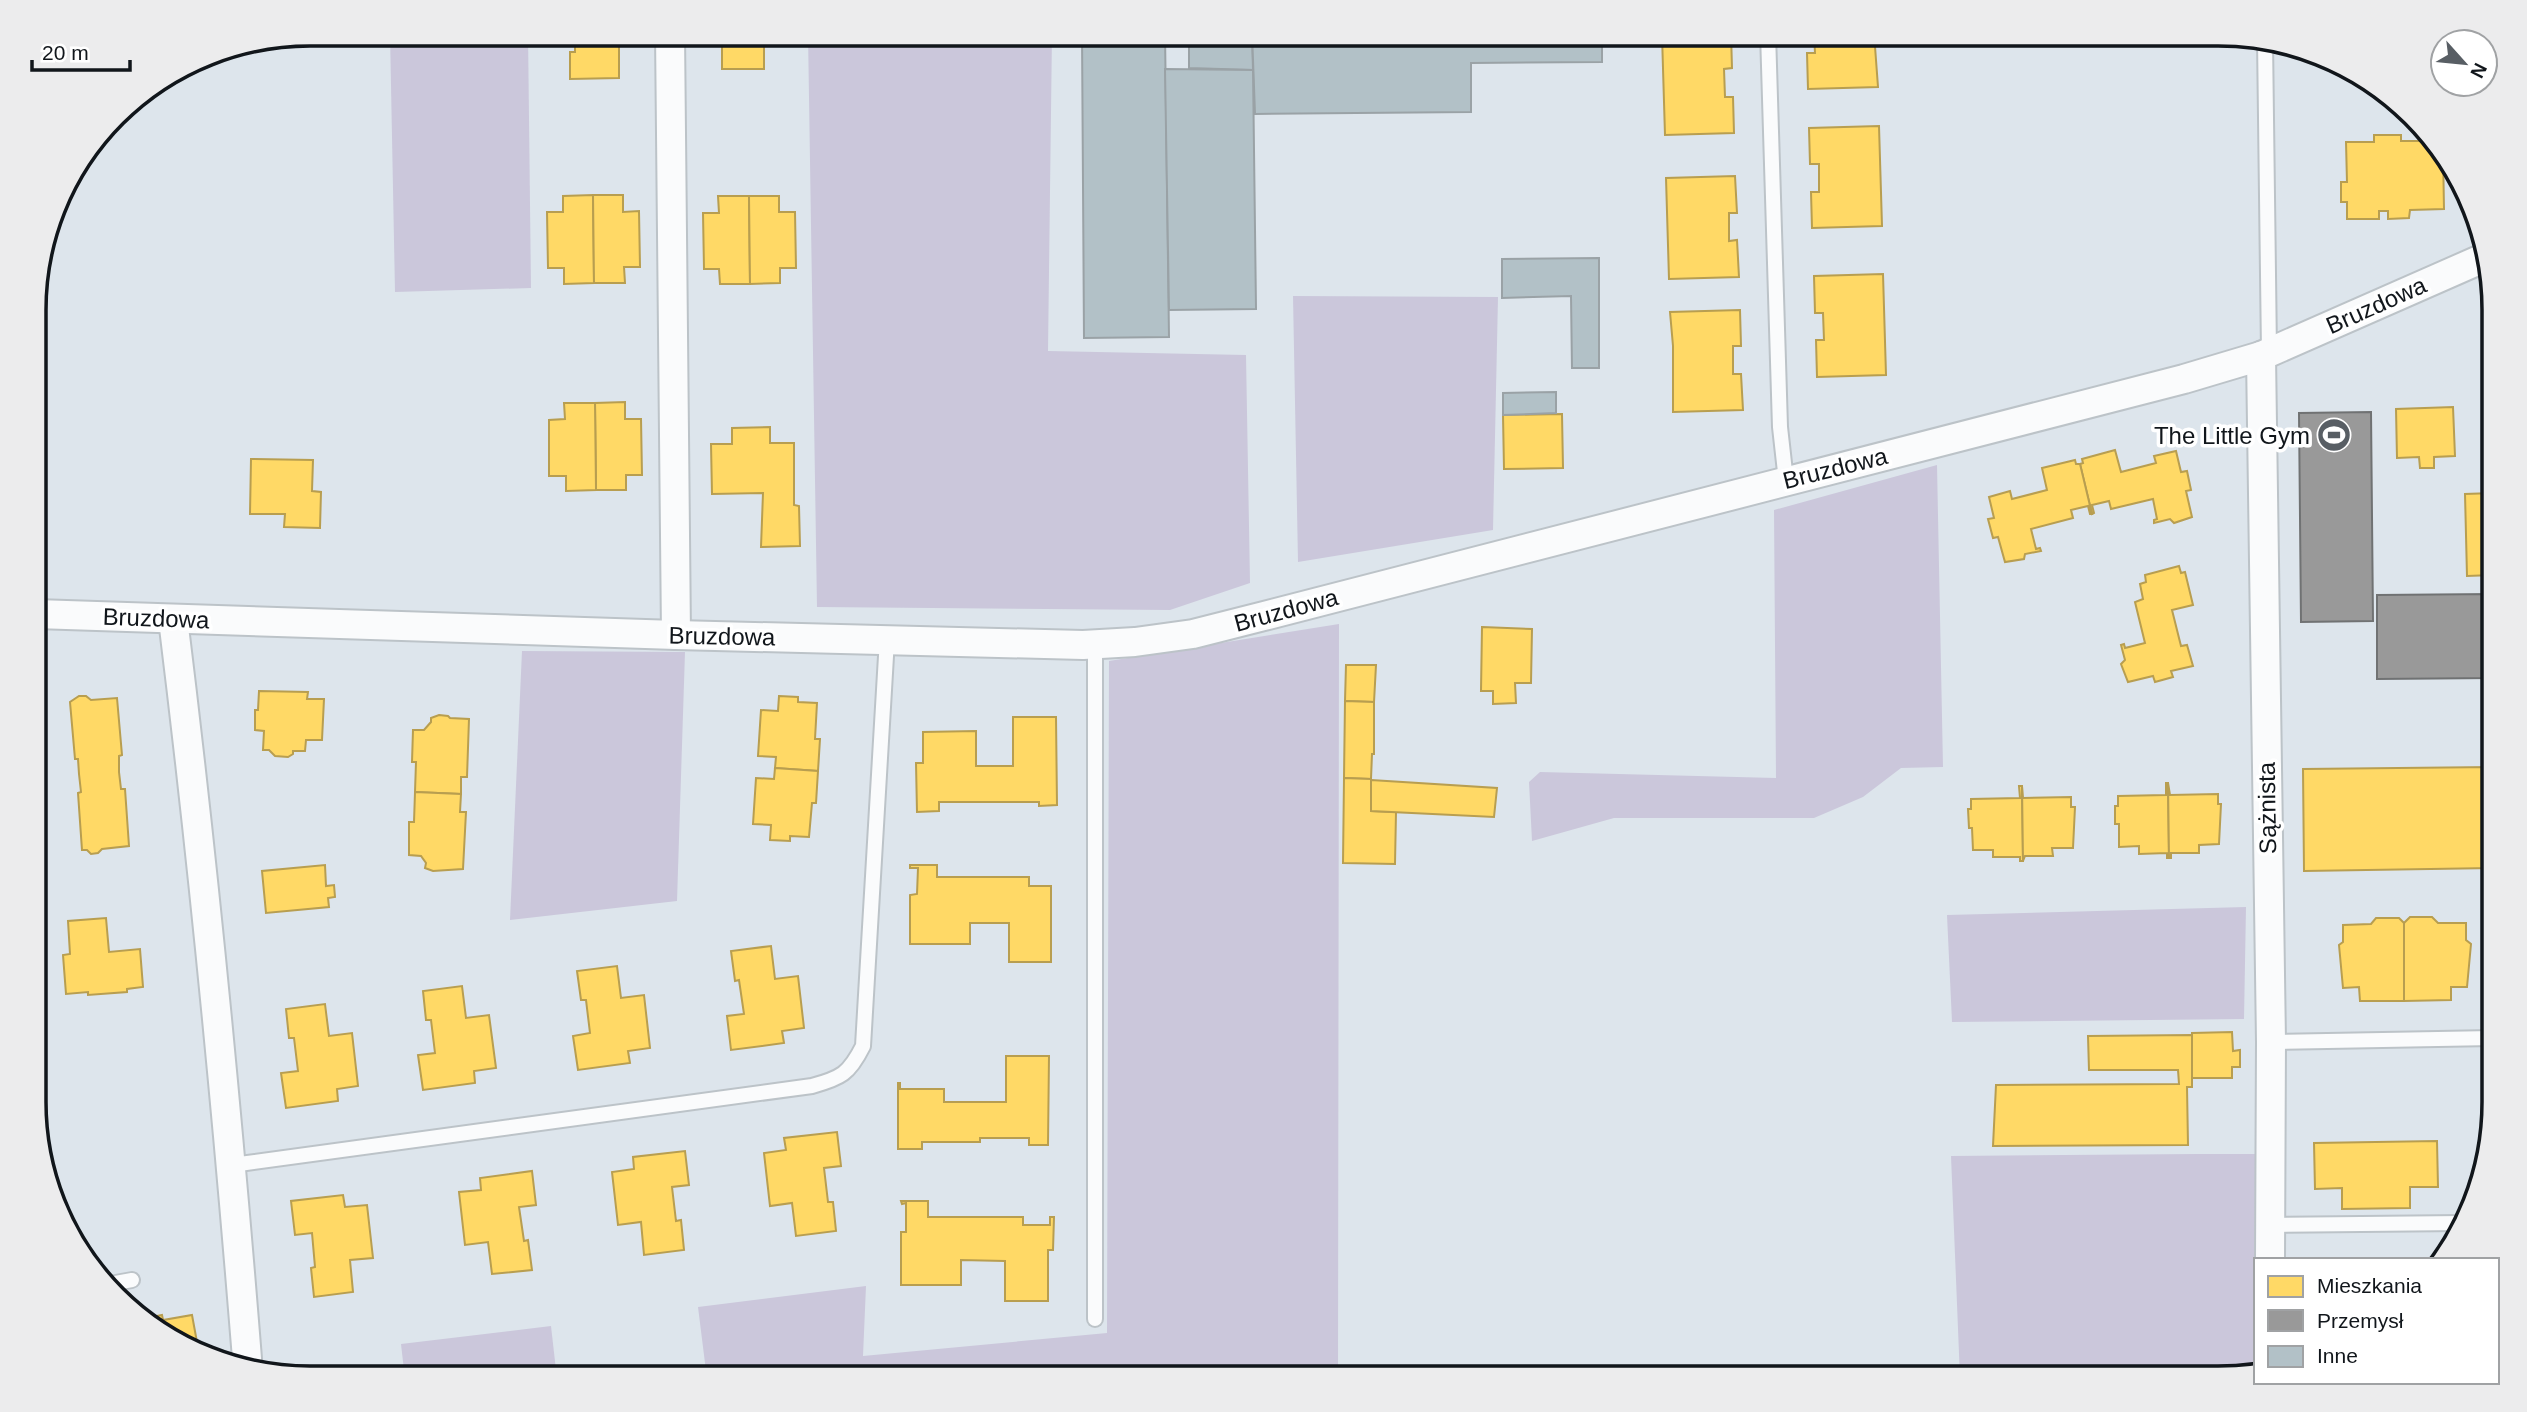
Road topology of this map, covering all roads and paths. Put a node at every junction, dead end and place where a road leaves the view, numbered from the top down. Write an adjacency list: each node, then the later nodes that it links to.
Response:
1 (670, 46): 9 (street)
2 (1768, 46): 6 (lane)
3 (2265, 50): 5 (lane)
4 (2477, 261): 5 (street, Bruzdowa)
5 (2265, 354): 6 (street, Bruzdowa); 13 (street, Sążnista)
6 (1786, 481): 11 (street, Bruzdowa)
7 (46, 614): 8 (street, Bruzdowa)
8 (173, 619): 9 (street, Bruzdowa); 14 (street)
9 (676, 635): 10 (street, Bruzdowa)
10 (887, 639): 11 (street, Bruzdowa); 14 (lane)
11 (1095, 644): 20 (lane)
12 (2482, 1038): 13 (lane)
13 (2271, 1042): 16 (street, Sążnista)
14 (232, 1165): 21 (street)
15 (2452, 1223): 16 (lane)
16 (2270, 1225): 17 (street, Sążnista)
17 (2270, 1258)
18 (132, 1280): 19 (lane)
19 (117, 1283)
20 (1095, 1319)
21 (247, 1358)

